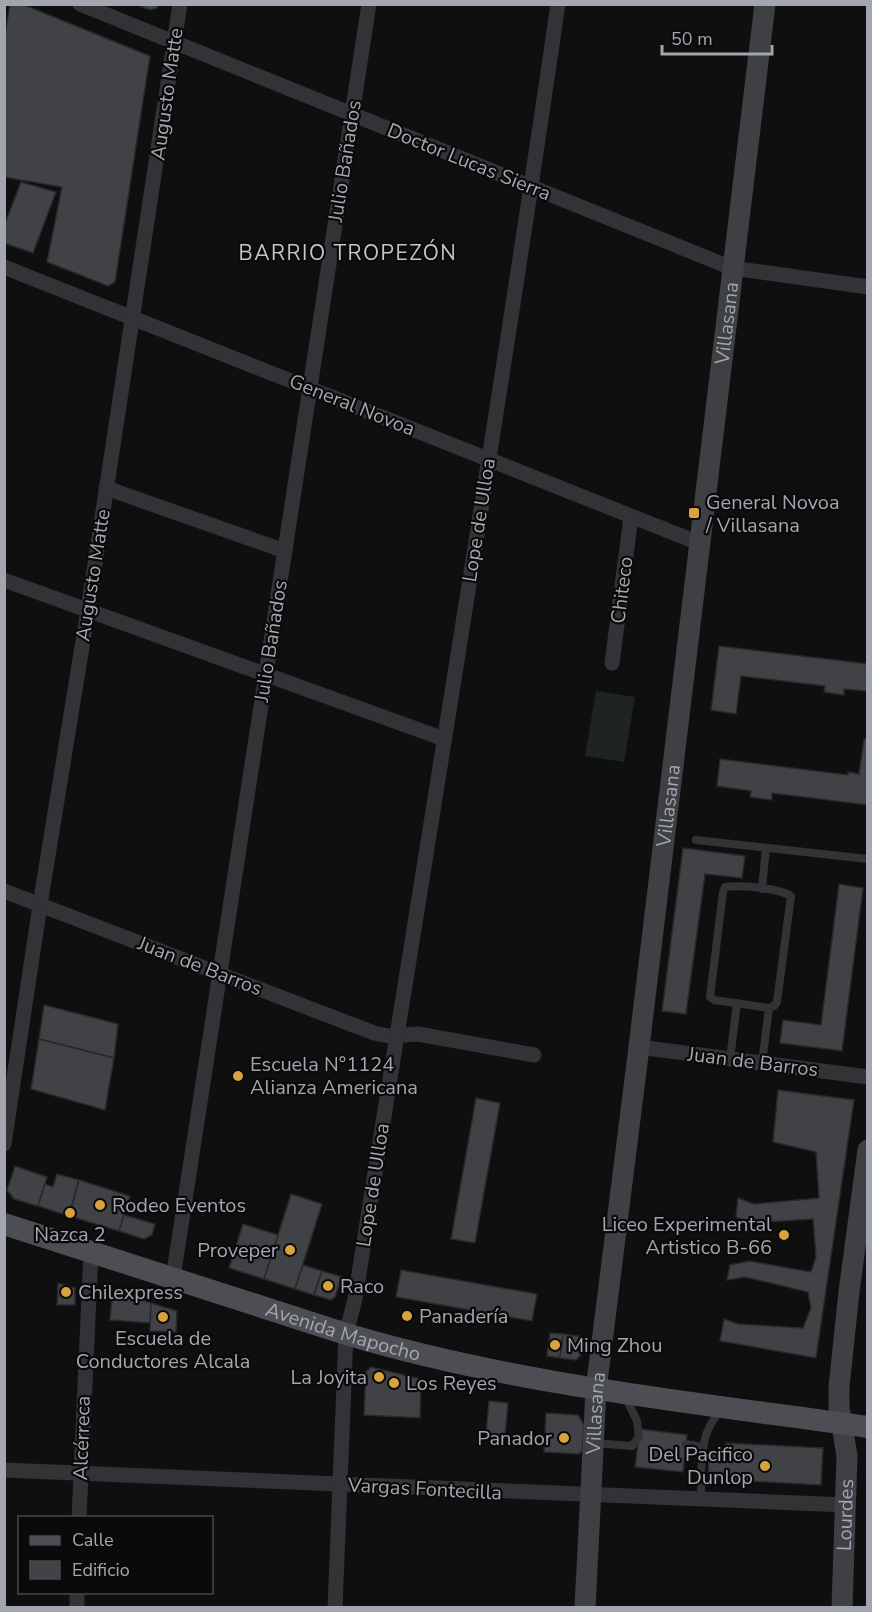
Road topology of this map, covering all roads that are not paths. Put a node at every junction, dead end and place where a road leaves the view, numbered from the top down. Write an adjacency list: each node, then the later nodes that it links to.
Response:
1 (80, 4): 6 (street, Doctor Lucas Sierra)
2 (180, 4): 6 (street, Augusto Matte)
3 (369, 4): 7 (street, Julio Bañados)
4 (558, 4): 8 (street, Lope de Ulloa)
5 (765, 4): 10 (street, Villasana)
6 (175, 43): 7 (street, Doctor Lucas Sierra); 12 (street, Augusto Matte)
7 (352, 115): 8 (street, Doctor Lucas Sierra); 13 (street, Julio Bañados)
8 (532, 186): 10 (street, Doctor Lucas Sierra); 14 (street, Lope de Ulloa)
9 (4, 267): 12 (street, General Novoa)
10 (732, 268): 11 (street, Doctor Lucas Sierra); 17 (street, Villasana)
11 (867, 287)
12 (133, 318): 13 (street, General Novoa); 15 (street, Augusto Matte)
13 (310, 389): 14 (street, General Novoa); 18 (street, Julio Bañados)
14 (488, 460): 16 (street, General Novoa); 23 (street, Lope de Ulloa)
15 (106, 488): 18 (street); 20 (street, Augusto Matte)
16 (631, 517): 17 (street, General Novoa); 21 (street, Chiteco)
17 (699, 543): 34 (street, Villasana)
18 (285, 551): 22 (street, Julio Bañados)
19 (4, 580): 20 (street)
20 (88, 610): 22 (street); 29 (street, Augusto Matte)
21 (612, 663)
22 (266, 675): 23 (street); 30 (street, Julio Bañados)
23 (444, 739): 33 (street, Lope de Ulloa)
24 (696, 840): 25 (lane)
25 (766, 848): 26 (lane); 27 (lane)
26 (867, 859)
27 (762, 889): 31 (lane); 32 (lane)
28 (4, 891): 29 (street, Juan de Barros)
29 (40, 905): 30 (street, Juan de Barros); 39 (street, Augusto Matte)
30 (220, 974): 33 (street, Juan de Barros); 43 (street, Julio Bañados)
31 (737, 1004): 32 (lane); 36 (lane)
32 (769, 1008): 37 (lane)
33 (397, 1035): 35 (street); 44 (street, Lope de Ulloa)
34 (639, 1047): 36 (street, Juan de Barros); 45 (street, Villasana)
35 (534, 1055)
36 (730, 1059): 37 (street, Juan de Barros)
37 (762, 1064): 38 (street, Juan de Barros)
38 (867, 1077)
39 (4, 1144)
40 (867, 1150): 48 (street, Lourdes)
41 (4, 1224): 42 (main road, Avenida Mapocho)
42 (92, 1252): 43 (main road, Avenida Mapocho); 54 (street, Alcérreca)
43 (173, 1278): 44 (main road, Avenida Mapocho)
44 (346, 1334): 45 (main road, Avenida Mapocho); 55 (street, Lope de Ulloa)
45 (596, 1390): 46 (main road, Avenida Mapocho); 50 (street, Villasana)
46 (625, 1394): 47 (main road, Avenida Mapocho); 50 (lane)
47 (724, 1408): 48 (main road, Avenida Mapocho); 52 (lane)
48 (842, 1423): 49 (main road, Avenida Mapocho); 58 (street, Lourdes)
49 (867, 1427)
50 (593, 1443): 56 (street, Villasana)
51 (686, 1444): 52 (lane)
52 (703, 1447): 57 (lane)
53 (4, 1470): 54 (street, Vargas Fontecilla)
54 (80, 1474): 55 (street, Vargas Fontecilla); 59 (street, Alcérreca)
55 (340, 1485): 56 (street, Vargas Fontecilla); 60 (street, Lope de Ulloa)
56 (590, 1496): 57 (street, Vargas Fontecilla); 61 (street, Villasana)
57 (701, 1500): 58 (street, Vargas Fontecilla)
58 (846, 1505): 62 (street, Lourdes)
59 (79, 1516)
60 (335, 1608)
61 (585, 1608)
62 (842, 1608)

